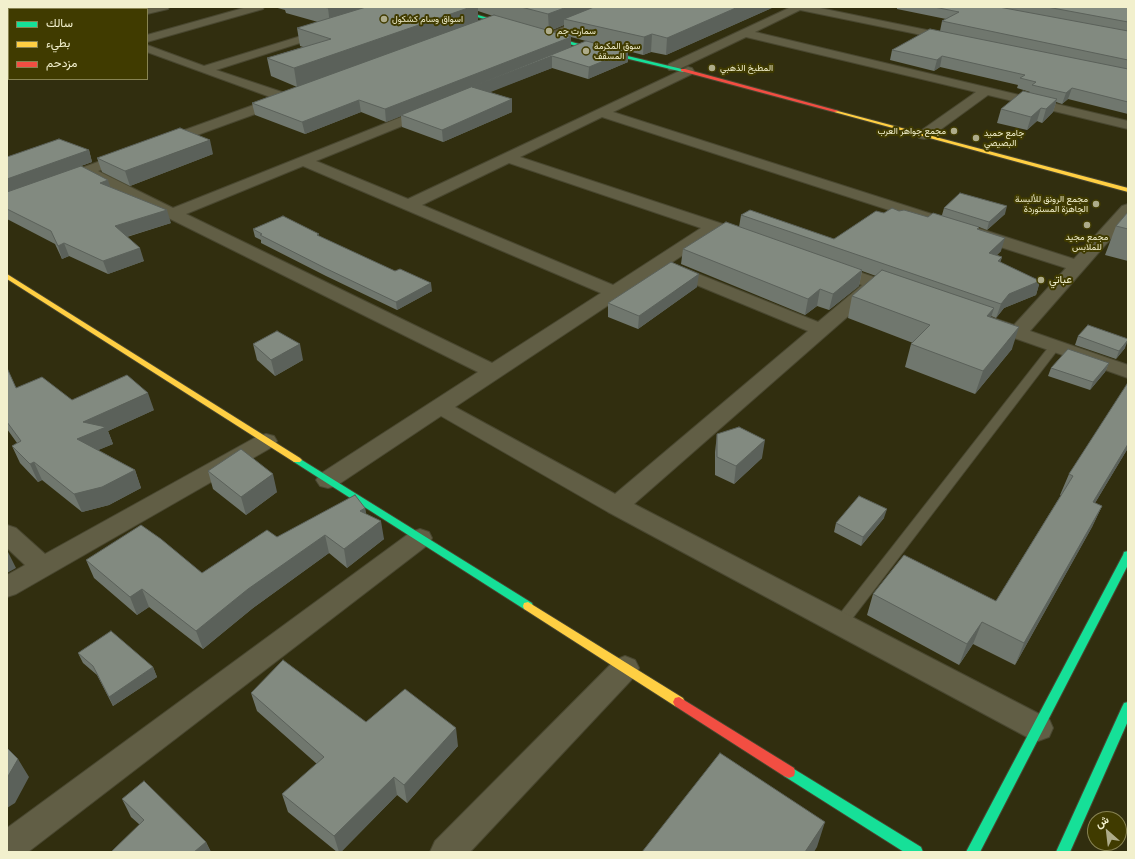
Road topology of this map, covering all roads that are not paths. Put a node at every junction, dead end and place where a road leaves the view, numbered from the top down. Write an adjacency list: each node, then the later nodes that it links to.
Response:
1 (164, 7): 5 (street)
2 (259, 7): 11 (street)
3 (445, 7): 6 (street)
4 (622, 7): 10 (street)
5 (148, 11)
6 (493, 21): 8 (street); 10 (street)
7 (337, 28): 17 (street)
8 (471, 29)
9 (745, 33): 12 (street); 16 (street); 19 (street)
10 (550, 36): 13 (street)
11 (148, 39)
12 (960, 40)
13 (585, 46): 15 (street); 16 (street)
14 (148, 48): 17 (street)
15 (563, 56)
16 (673, 67): 18 (street)
17 (204, 70): 21 (street)
18 (688, 71): 23 (street); 25 (street)
19 (986, 91): 24 (street); 25 (street)
20 (300, 92): 21 (street)
21 (286, 98): 26 (street)
22 (444, 104): 29 (street)
23 (602, 113): 28 (street); 36 (street)
24 (1128, 125)
25 (924, 135): 31 (street)
26 (152, 147)
27 (137, 152): 30 (street)
28 (509, 158): 33 (street); 37 (street)
29 (304, 160): 33 (street); 35 (street)
30 (85, 171): 32 (street); 35 (street)
31 (1128, 190)
32 (7, 200)
33 (409, 205): 45 (street)
34 (1128, 209): 42 (street)
35 (172, 214): 51 (street)
36 (949, 224)
37 (714, 227): 39 (street); 40 (street)
38 (964, 229): 42 (street)
39 (758, 242)
40 (659, 263): 45 (street); 48 (street)
41 (817, 263): 44 (street)
42 (1078, 266): 49 (street)
43 (7, 276): 54 (street)
44 (875, 283): 46 (street); 48 (street)
45 (615, 292): 51 (street)
46 (913, 296)
47 (973, 317): 49 (street)
48 (821, 330): 56 (street)
49 (1018, 333): 50 (street)
50 (1055, 346): 52 (street); 62 (lane)
51 (493, 372): 53 (street)
52 (1128, 372)
53 (440, 407): 55 (street); 56 (street)
54 (266, 441): 55 (street); 60 (street)
55 (328, 480): 58 (street)
56 (617, 506): 62 (street)
57 (7, 534): 60 (street)
58 (420, 538): 63 (street); 68 (street)
59 (1128, 556): 65 (street)
60 (42, 566): 61 (street)
61 (7, 587)
62 (840, 624): 65 (street)
63 (625, 668): 69 (street); 70 (street)
64 (1128, 707): 66 (street)
65 (1038, 728): 71 (street)
66 (1114, 741): 67 (street); 72 (street)
67 (1123, 746)
68 (7, 848)
69 (447, 852)
70 (916, 852)
71 (973, 852)
72 (1063, 852)

